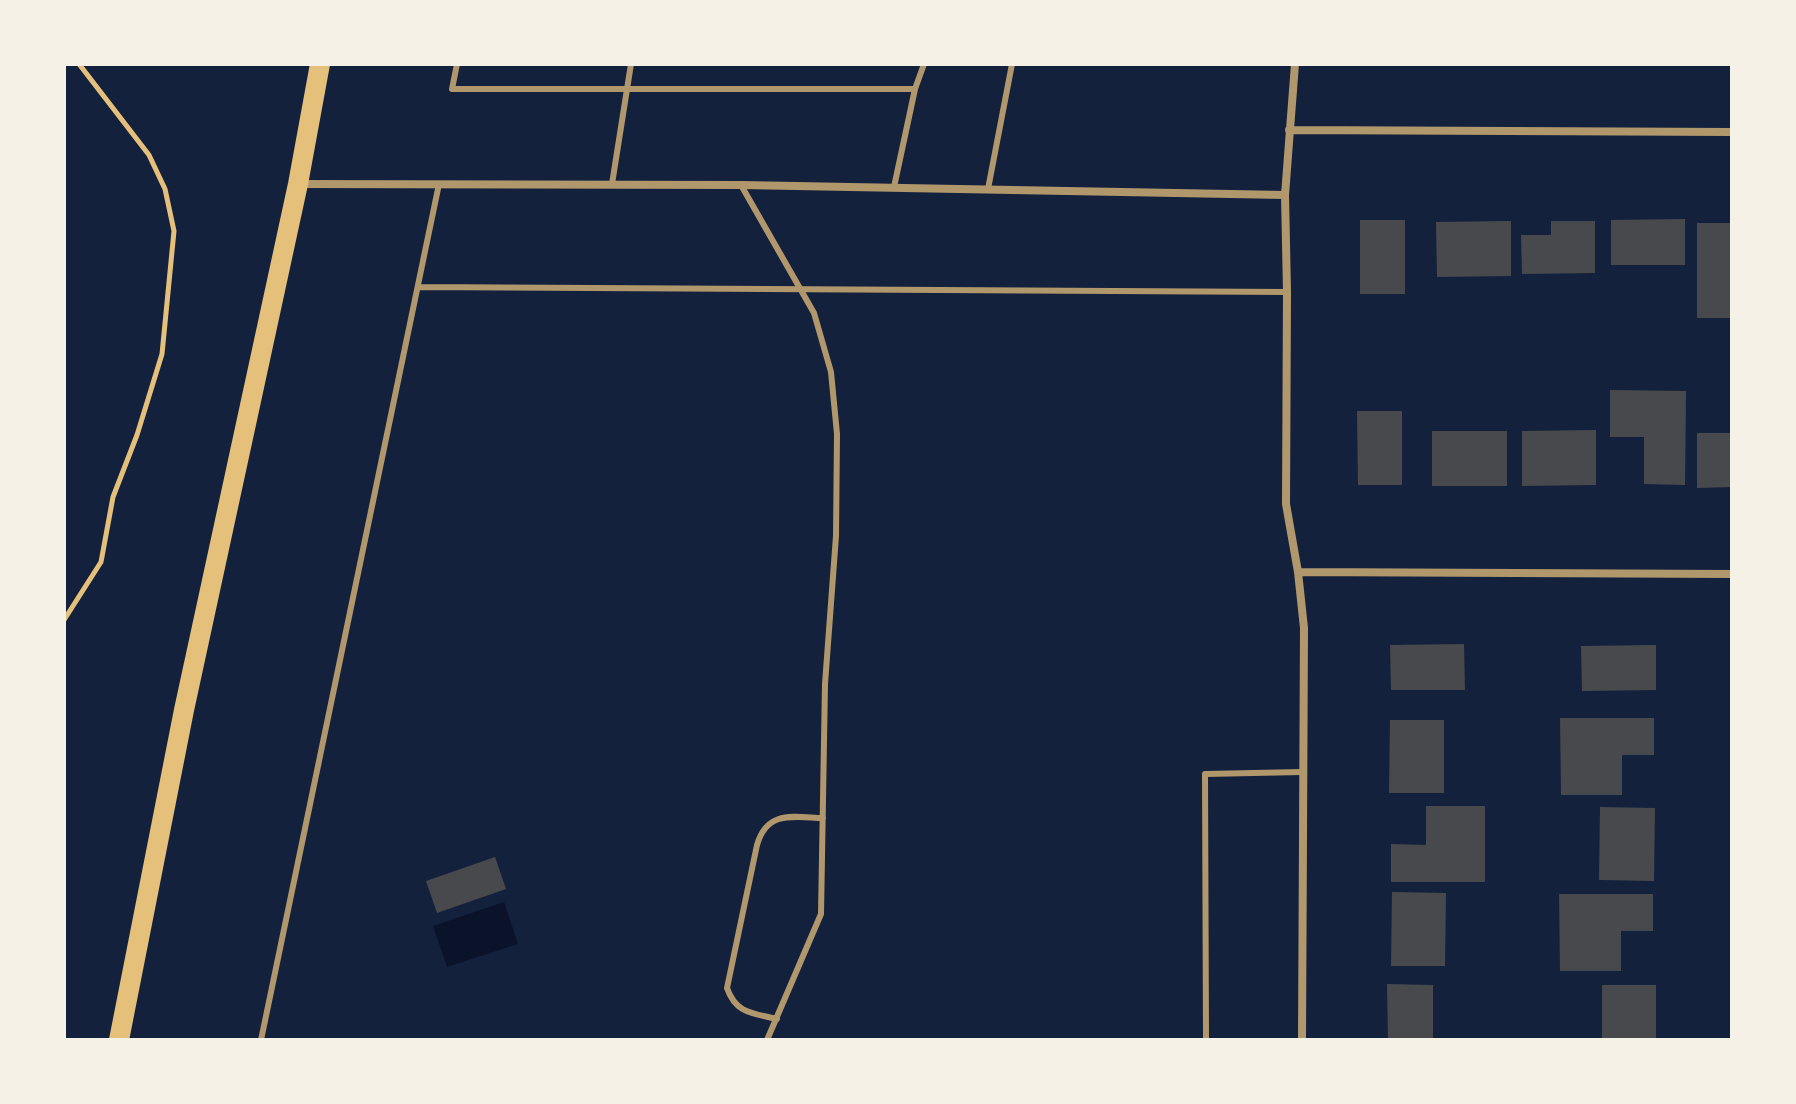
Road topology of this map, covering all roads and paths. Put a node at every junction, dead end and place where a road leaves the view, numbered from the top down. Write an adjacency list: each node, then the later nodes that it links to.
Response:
1 (79, 64): 24 (path)
2 (320, 64): 12 (main road)
3 (457, 64): 8 (lane)
4 (631, 64): 8 (lane)
5 (924, 64): 9 (lane)
6 (1012, 64): 17 (lane)
7 (1295, 64): 10 (street)
8 (627, 87): 9 (lane); 14 (lane)
9 (915, 89): 16 (lane)
10 (1289, 130): 11 (street); 18 (street)
11 (1732, 132)
12 (298, 184): 13 (street); 28 (main road)
13 (439, 184): 14 (street); 19 (lane)
14 (612, 184): 15 (street)
15 (741, 185): 16 (street); 20 (lane)
16 (894, 187): 17 (street)
17 (988, 189): 18 (street)
18 (1285, 195): 21 (street)
19 (418, 287): 20 (lane); 29 (lane)
20 (799, 289): 21 (lane); 26 (lane)
21 (1287, 292): 22 (street)
22 (1298, 572): 23 (street); 25 (street)
23 (1732, 574)
24 (64, 620)
25 (1302, 772): 31 (lane); 32 (street)
26 (823, 818): 27 (lane); 27 (lane)
27 (777, 1019): 30 (lane)
28 (119, 1040)
29 (261, 1040)
30 (767, 1040)
31 (1206, 1040)
32 (1302, 1040)

